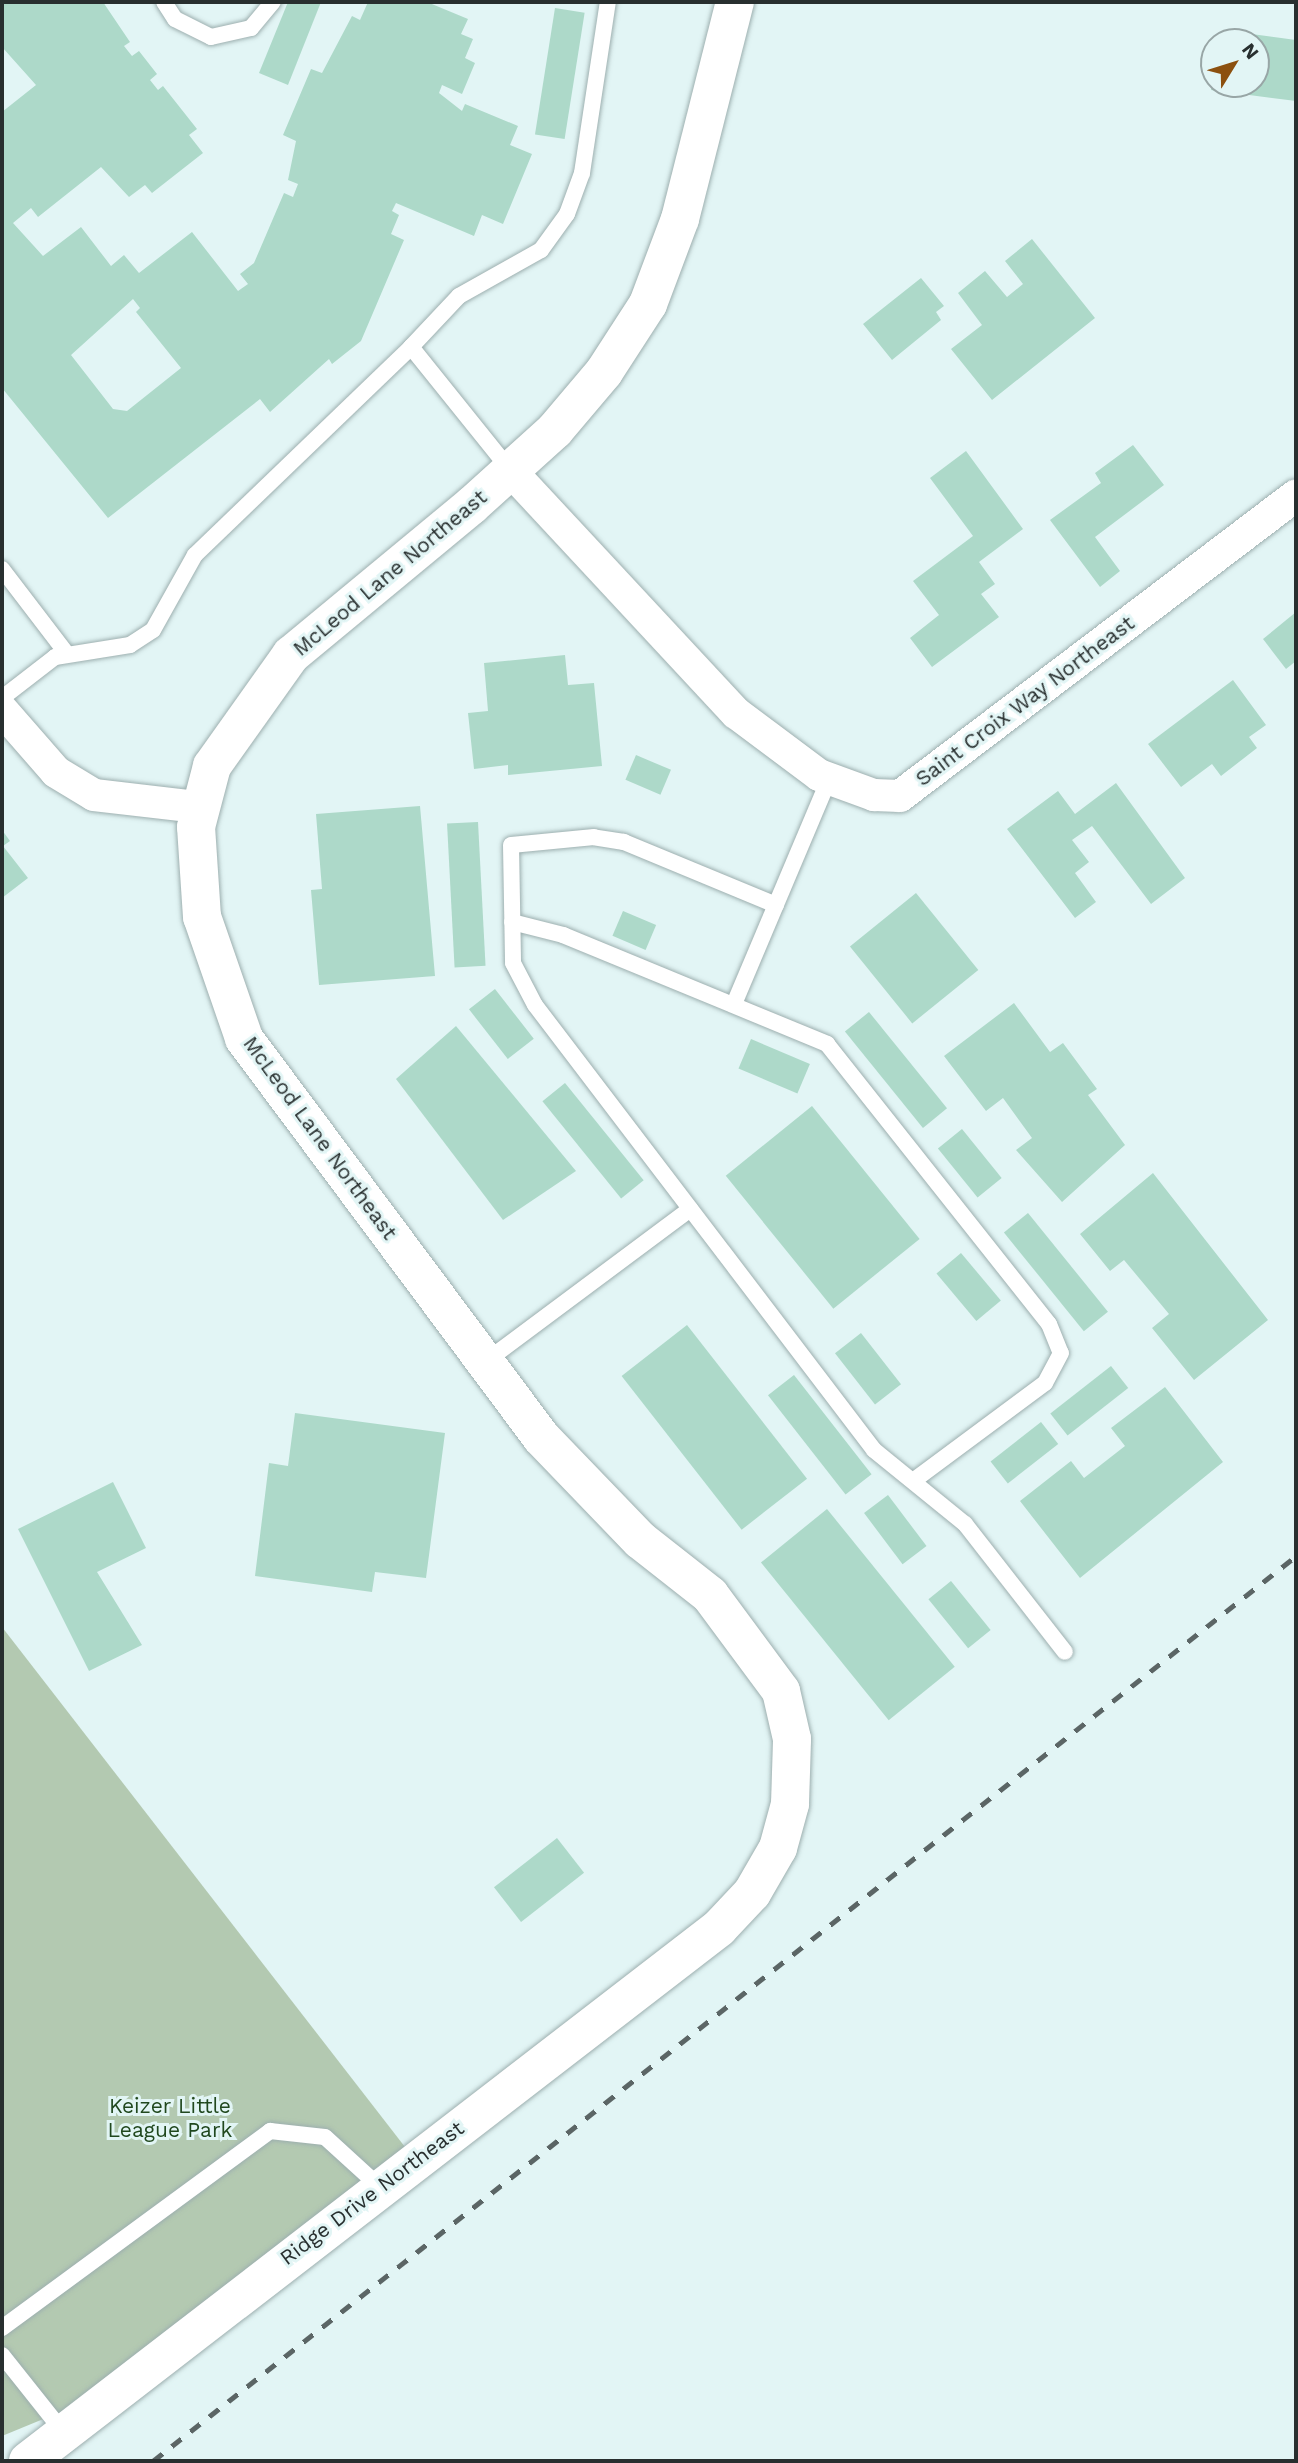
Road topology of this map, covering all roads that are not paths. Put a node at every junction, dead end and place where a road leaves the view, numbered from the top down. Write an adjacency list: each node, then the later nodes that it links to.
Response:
1 (164, 2): 2 (lane)
2 (272, 2)
3 (608, 2): 5 (lane)
4 (735, 2): 6 (street, McLeod Lane Northeast)
5 (411, 347): 6 (lane); 9 (lane)
6 (510, 470): 12 (street, Saint Croix Way Northeast); 13 (street, McLeod Lane Northeast)
7 (1296, 495): 12 (street, Saint Croix Way Northeast)
8 (2, 569): 9 (lane)
9 (67, 654): 10 (lane)
10 (2, 698)
11 (2, 710): 13 (street)
12 (829, 779): 14 (lane)
13 (198, 807): 18 (street, McLeod Lane Northeast)
14 (776, 905): 15 (lane); 16 (lane)
15 (512, 922): 16 (lane); 17 (lane)
16 (734, 1004): 19 (lane)
17 (690, 1209): 18 (lane); 19 (lane)
18 (485, 1362): 21 (street, McLeod Lane Northeast)
19 (913, 1481): 20 (lane)
20 (1065, 1652)
21 (719, 1928): 22 (street, Ridge Drive Northeast)
22 (380, 2187): 23 (lane); 25 (street, Ridge Drive Northeast)
23 (2, 2328)
24 (2, 2355): 25 (lane)
25 (64, 2433): 26 (street, Ridge Drive Northeast)
26 (28, 2461)

